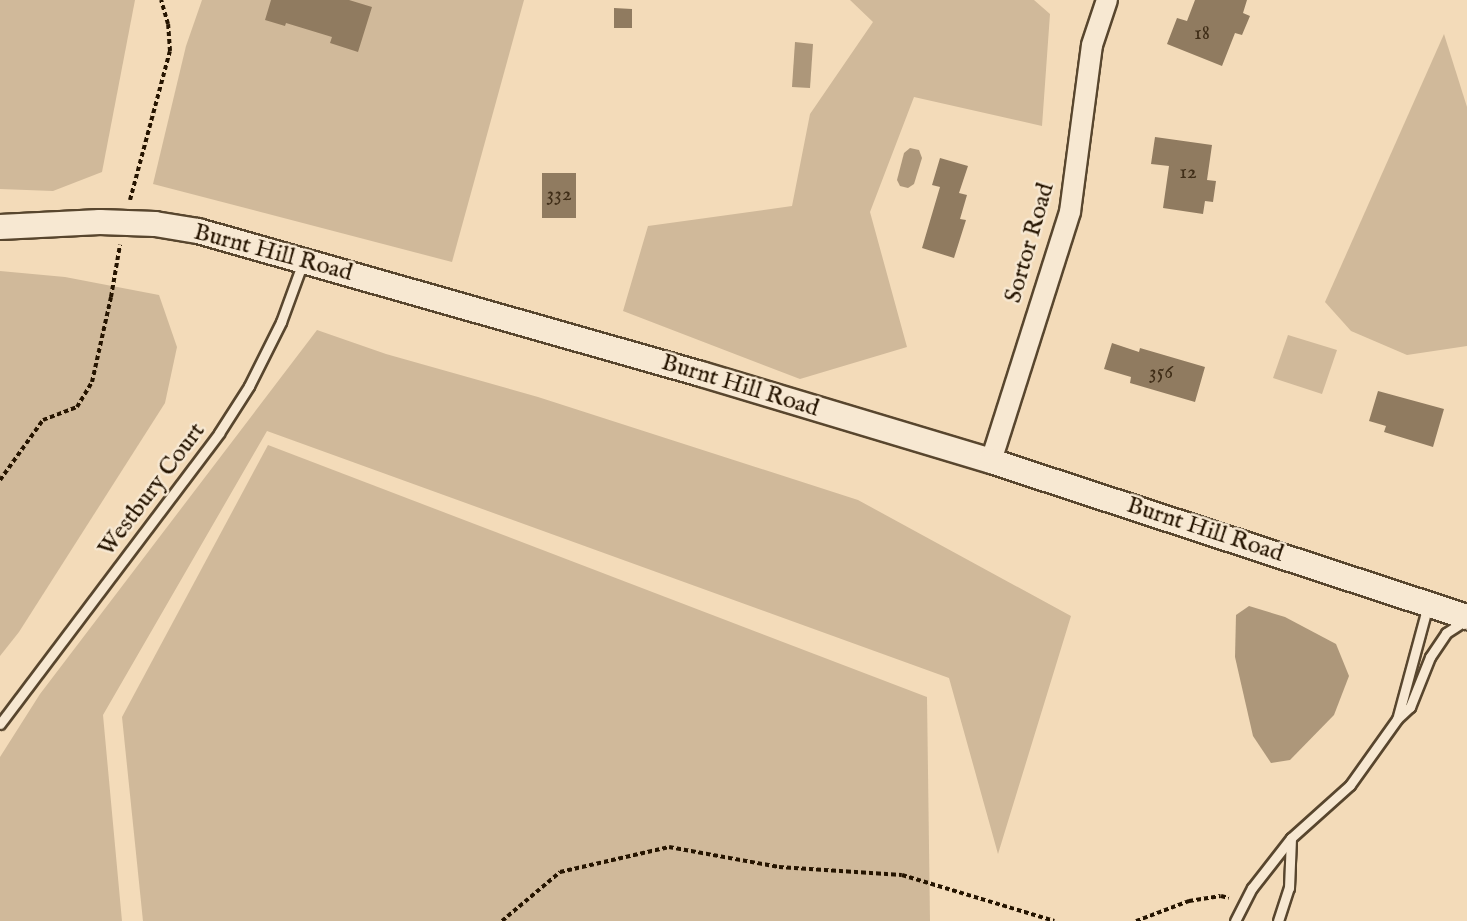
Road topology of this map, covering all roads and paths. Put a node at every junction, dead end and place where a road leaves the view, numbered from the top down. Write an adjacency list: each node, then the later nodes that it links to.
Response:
1 (161, 0): 3 (path)
2 (1107, 0): 6 (street, Sortor Road)
3 (124, 223): 4 (street, Burnt Hill Road); 5 (street, Burnt Hill Road); 7 (path)
4 (0, 227)
5 (303, 260): 6 (street, Burnt Hill Road); 11 (lane, Westbury Court)
6 (991, 461): 8 (street, Burnt Hill Road)
7 (0, 480)
8 (1428, 604): 9 (street, Burnt Hill Road); 10 (lane)
9 (1467, 618): 10 (lane)
10 (1397, 719): 12 (lane)
11 (0, 724)
12 (1291, 838): 13 (lane); 18 (lane)
13 (1245, 901): 16 (path); 17 (lane)
14 (501, 921): 15 (path)
15 (1054, 921)
16 (1137, 921)
17 (1235, 921)
18 (1278, 921)

